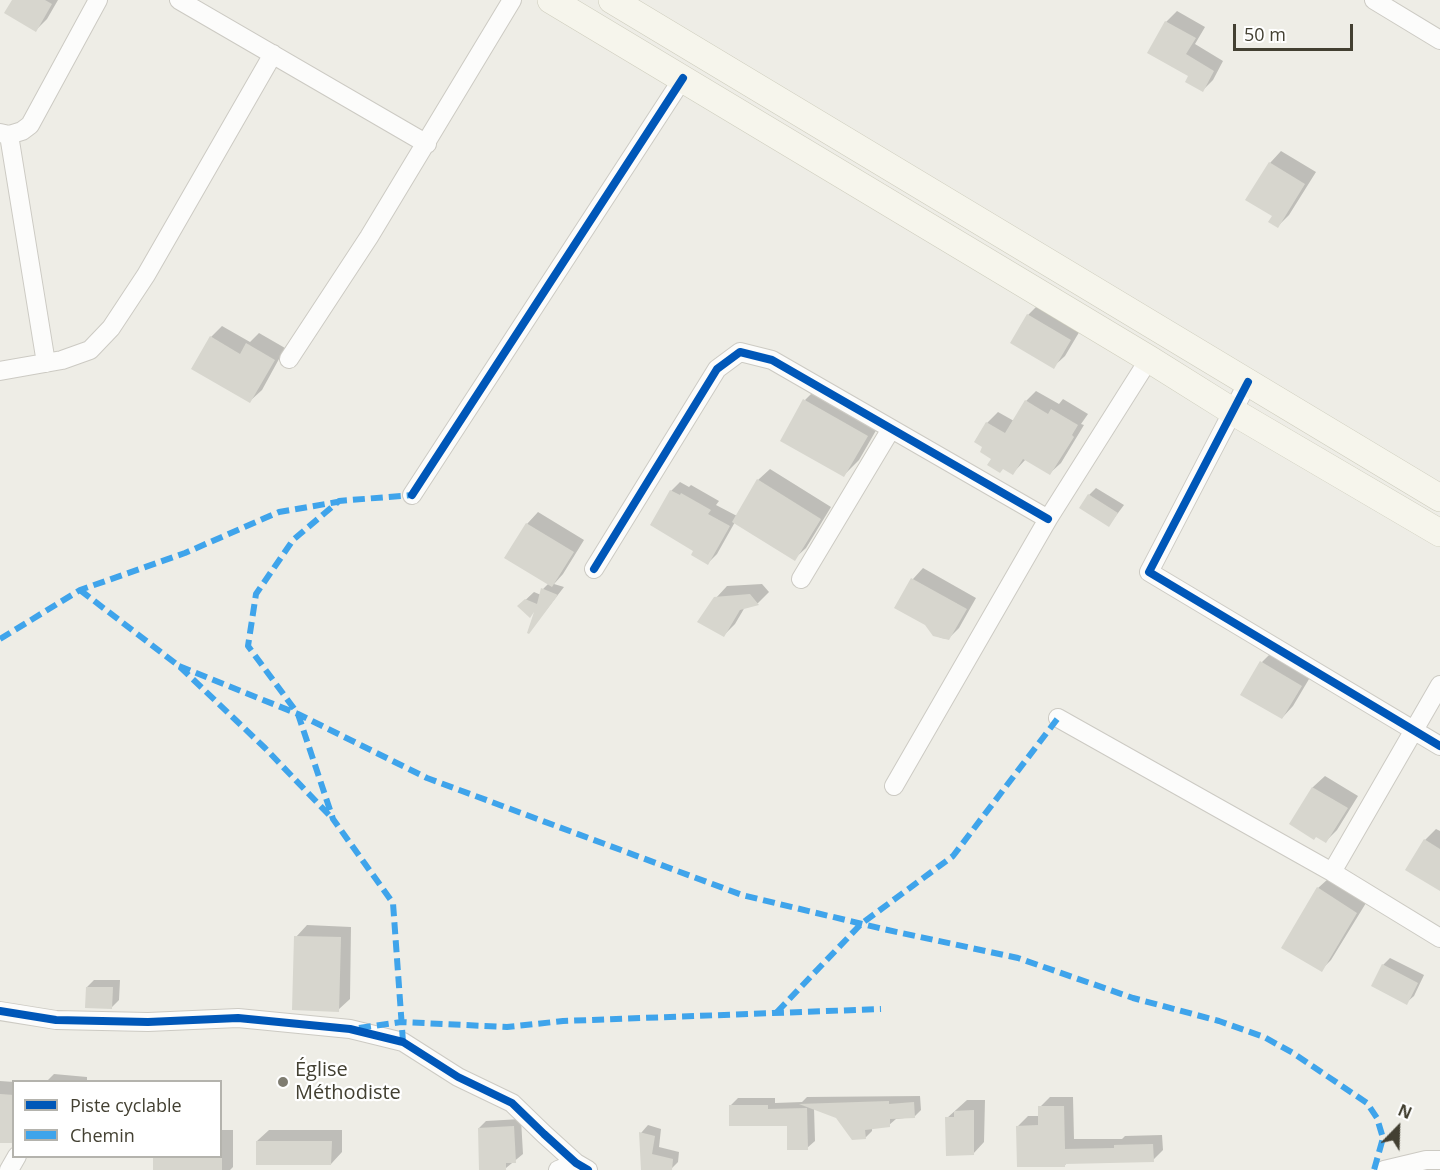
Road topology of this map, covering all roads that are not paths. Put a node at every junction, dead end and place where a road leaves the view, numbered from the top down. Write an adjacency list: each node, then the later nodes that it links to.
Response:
1 (98, 0): 10 (street)
2 (179, 0): 8 (street)
3 (512, 0): 11 (street)
4 (551, 0): 9 (main road)
5 (612, 0): 16 (main road)
6 (1374, 0): 7 (street)
7 (1440, 40)
8 (273, 54): 11 (street); 14 (street)
9 (683, 78): 13 (main road); 19 (street)
10 (4, 134): 14 (street)
11 (427, 144): 12 (street)
12 (288, 359)
13 (1149, 359): 17 (main road); 21 (street)
14 (46, 363): 15 (street)
15 (0, 371)
16 (1248, 382): 17 (street); 20 (main road)
17 (1232, 411): 22 (main road); 27 (street)
18 (891, 429): 21 (street); 23 (street); 24 (street)
19 (412, 495)
20 (1440, 498)
21 (1048, 519): 29 (street)
22 (1440, 533)
23 (594, 569)
24 (801, 579)
25 (1440, 685): 27 (street)
26 (1058, 718): 30 (street)
27 (1415, 731): 28 (street); 30 (street)
28 (1440, 746)
29 (894, 786)
30 (1332, 872): 31 (street)
31 (1440, 938)
32 (0, 1011): 34 (street)
33 (1440, 1160): 36 (street)
34 (582, 1166): 35 (street)
35 (558, 1170)
36 (1384, 1170)

